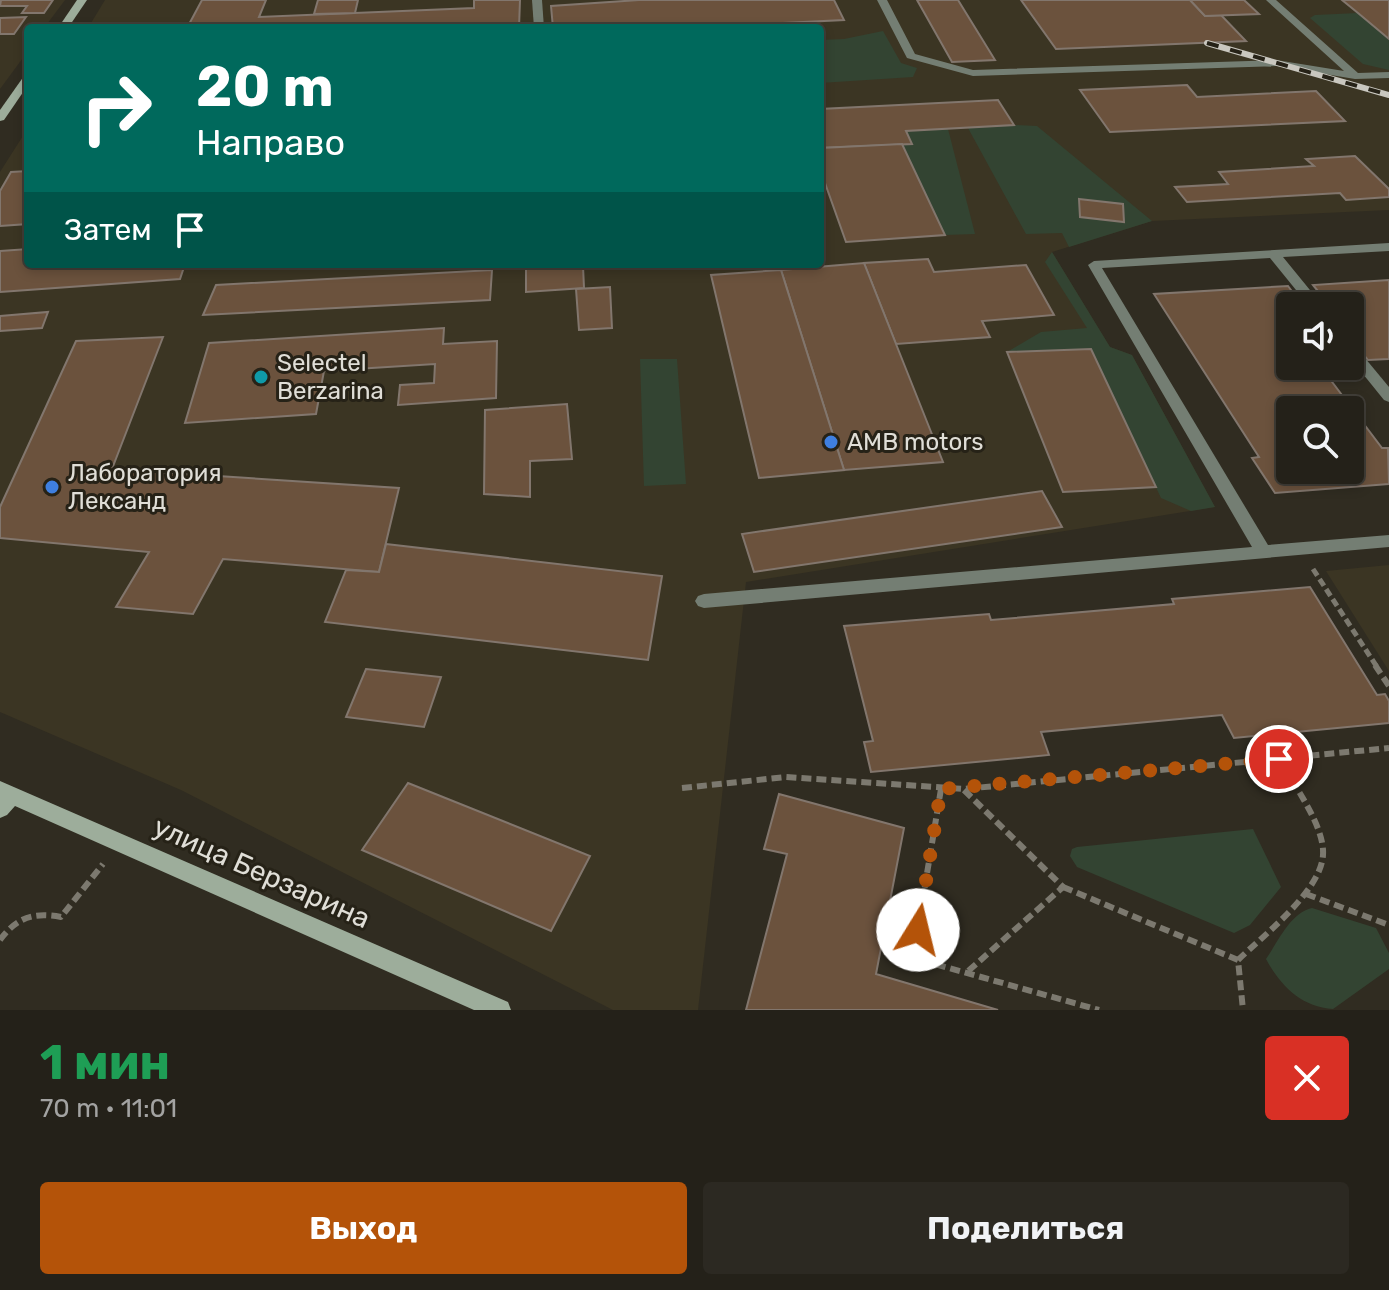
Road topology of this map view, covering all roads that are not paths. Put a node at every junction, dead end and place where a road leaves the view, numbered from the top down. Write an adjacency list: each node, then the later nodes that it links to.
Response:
1 (82, 0): 5 (street)
2 (537, 0): 6 (lane)
3 (882, 0): 8 (lane)
4 (1271, 0): 8 (lane)
5 (66, 24)
6 (539, 24)
7 (1389, 75): 8 (lane)
8 (1355, 76)
9 (24, 84): 10 (street)
10 (0, 118)
11 (1389, 247): 12 (lane)
12 (1273, 253): 13 (lane); 17 (lane)
13 (1305, 292)
14 (1364, 366): 15 (lane)
15 (1389, 397)
16 (1389, 541): 17 (lane)
17 (1264, 553): 18 (lane)
18 (704, 601)
19 (4, 798): 20 (street, улица Берзарина)
20 (500, 1010)

